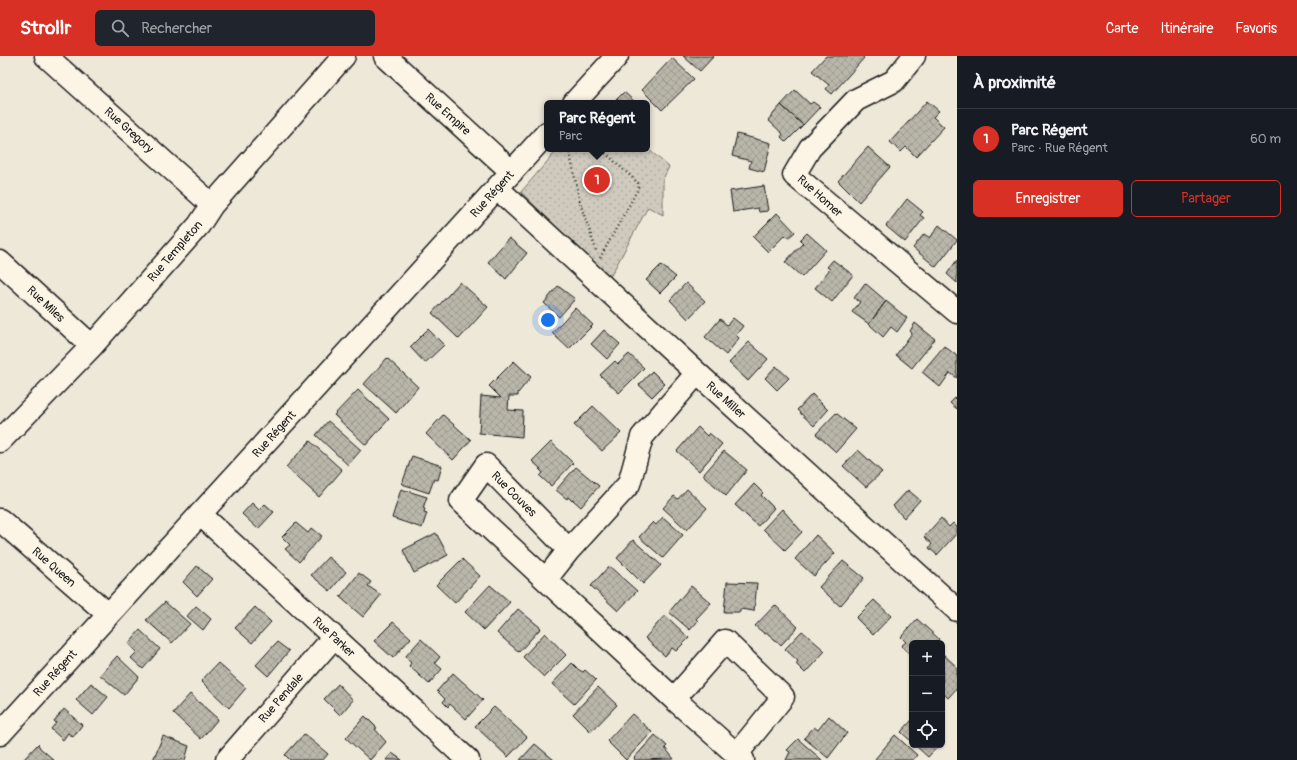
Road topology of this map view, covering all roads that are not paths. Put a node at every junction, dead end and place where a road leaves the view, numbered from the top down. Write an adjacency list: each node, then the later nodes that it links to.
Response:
1 (46, 56): 10 (street, Rue Gregory)
2 (344, 56): 10 (street, Rue Templeton)
3 (385, 56): 8 (street, Rue Empire)
4 (617, 56): 6 (street)
5 (914, 56): 12 (street, Rue Homer)
6 (577, 100)
7 (544, 136): 8 (street, Rue Régent)
8 (512, 172): 9 (street, Rue Régent)
9 (497, 188): 14 (street, Rue Miller); 16 (street, Rue Régent)
10 (212, 205): 13 (street, Rue Templeton)
11 (0, 262): 13 (street, Rue Miles)
12 (957, 312)
13 (92, 346): 15 (street, Rue Templeton)
14 (697, 373): 18 (street); 20 (street, Rue Miller)
15 (0, 441)
16 (200, 514): 21 (street, Rue Régent); 22 (street, Rue Parker)
17 (0, 520): 21 (street, Rue Queen)
18 (569, 550): 19 (street); 19 (street, Rue Couves)
19 (546, 579): 23 (street, Rue Couves)
20 (954, 601)
21 (108, 614): 24 (street, Rue Régent)
22 (334, 637): 26 (street, Rue Pendale); 27 (street, Rue Parker)
23 (674, 698): 25 (street, Rue Couves); 25 (street, Rue Couves)
24 (0, 734)
25 (740, 757)
26 (227, 760)
27 (468, 760)

